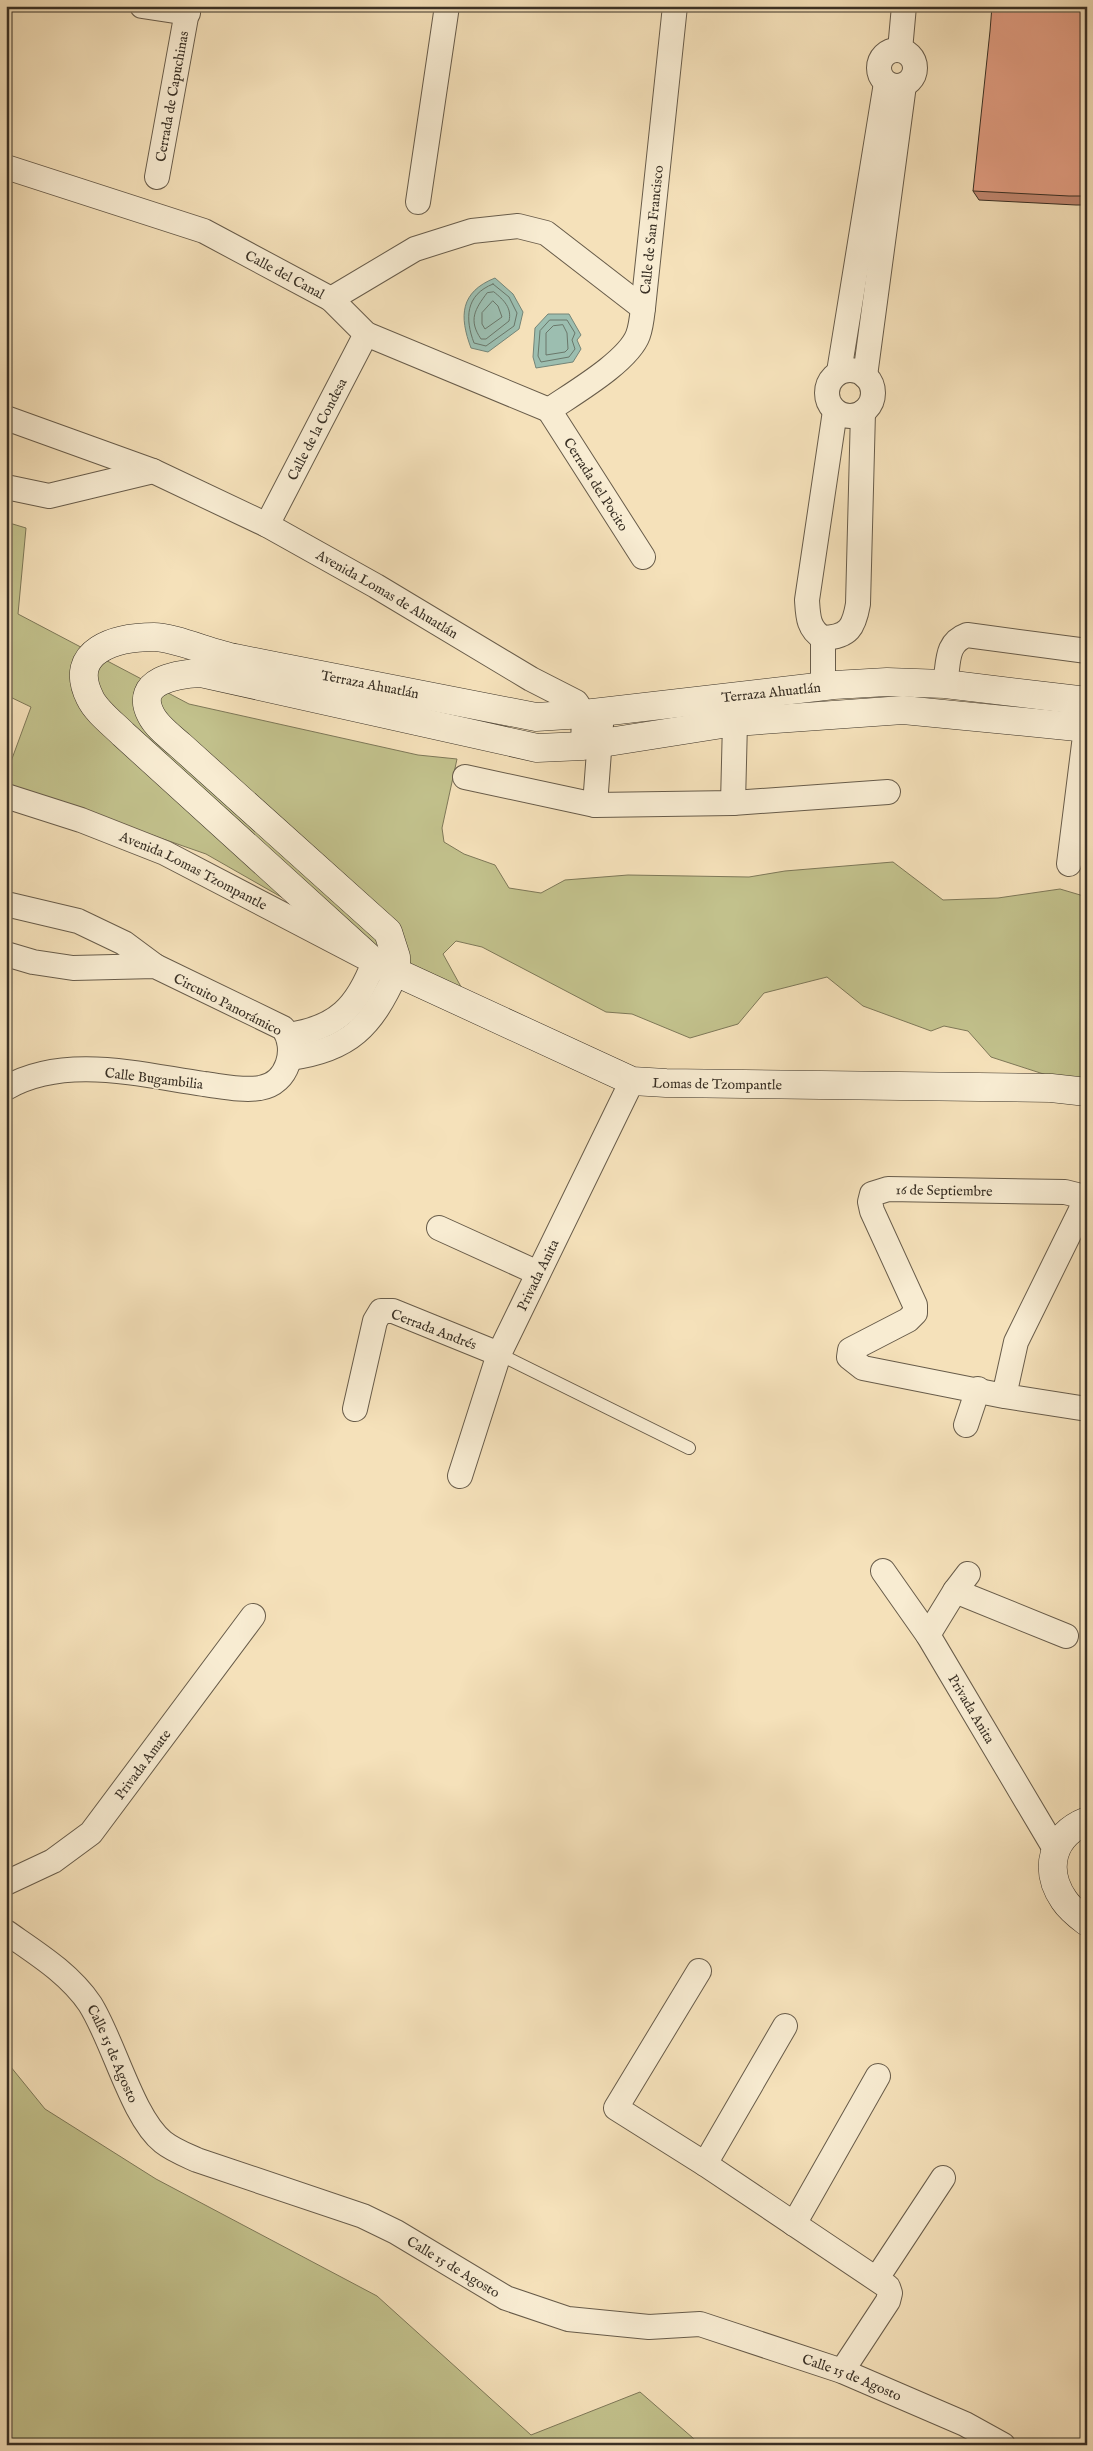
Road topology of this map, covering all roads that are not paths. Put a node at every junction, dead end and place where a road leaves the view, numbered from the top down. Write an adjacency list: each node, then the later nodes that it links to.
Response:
1 (447, 6): 9 (street)
2 (675, 6): 11 (street, Calle de San Francisco)
3 (904, 6): 6 (street)
4 (146, 7): 5 (street)
5 (188, 10): 8 (street, Cerrada de Capuchinas)
6 (895, 84): 13 (street); 14 (street)
7 (6, 167): 10 (street, Calle del Canal)
8 (157, 178)
9 (418, 202)
10 (331, 299): 11 (street); 12 (street, Calle del Canal)
11 (643, 308): 15 (street, Calle de San Francisco)
12 (366, 334): 15 (street, Calle del Canal); 21 (street, Calle de la Condesa)
13 (839, 372): 14 (street); 16 (street)
14 (865, 376): 17 (street)
15 (549, 410): 22 (street, Cerrada del Pocito)
16 (835, 411): 17 (street); 23 (street)
17 (863, 412): 23 (street)
18 (6, 418): 19 (street, Avenida Lomas de Ahuatlán)
19 (153, 471): 20 (street); 21 (street, Avenida Lomas de Ahuatlán)
20 (6, 487)
21 (266, 525): 28 (street, Avenida Lomas de Ahuatlán)
22 (643, 557)
23 (828, 637): 26 (street)
24 (1087, 651): 25 (street)
25 (945, 684): 26 (street, Terraza Ahuatlán); 27 (street, Terraza Ahuatlán)
26 (828, 685): 28 (street, Terraza Ahuatlán)
27 (1087, 701)
28 (593, 712): 31 (street); 41 (street, Terraza Ahuatlán)
29 (735, 722): 30 (street, Terraza Ahuatlán); 31 (street, Terraza Ahuatlán); 35 (street)
30 (1087, 728): 37 (street)
31 (591, 744): 36 (street); 41 (street, Terraza Ahuatlán)
32 (465, 776): 36 (street)
33 (888, 792): 35 (street)
34 (6, 796): 41 (street, Avenida Lomas Tzompantle)
35 (734, 803): 36 (street)
36 (595, 805)
37 (1069, 864)
38 (6, 904): 40 (street, Circuito Panorámico)
39 (6, 954): 40 (street, Circuito Panorámico)
40 (155, 966): 42 (street, Circuito Panorámico)
41 (385, 967): 42 (street); 43 (street, Lomas de Tzompantle)
42 (290, 1047): 44 (street, Calle Bugambilia)
43 (632, 1081): 45 (street, Lomas de Tzompantle); 47 (street, Privada Anita)
44 (6, 1088)
45 (1087, 1092)
46 (439, 1228): 47 (street)
47 (538, 1272): 48 (street, Privada Anita)
48 (499, 1354): 51 (street, Cerrada Andrés); 54 (lane); 55 (street, Privada Anita)
49 (978, 1389): 50 (street, 16 de Septiembre); 50 (street, 16 de Septiembre); 53 (street)
50 (1004, 1396): 52 (street, 16 de Septiembre)
51 (355, 1409)
52 (1087, 1409)
53 (966, 1425)
54 (690, 1448)
55 (460, 1476)
56 (883, 1571): 58 (street, Privada Anita)
57 (253, 1616): 62 (street, Privada Amate)
58 (928, 1635): 59 (street); 61 (street, Privada Anita)
59 (1066, 1636)
60 (1087, 1821): 61 (street)
61 (1055, 1849): 63 (street)
62 (6, 1883)
63 (1087, 1922)
64 (6, 1932): 72 (street, Calle 15 de Agosto)
65 (699, 1971): 68 (street)
66 (785, 2026): 68 (street)
67 (878, 2076): 70 (street)
68 (705, 2164): 70 (street)
69 (943, 2178): 71 (street)
70 (794, 2224): 71 (street)
71 (878, 2278): 72 (street)
72 (842, 2371): 73 (street, Calle 15 de Agosto)
73 (1003, 2445)

